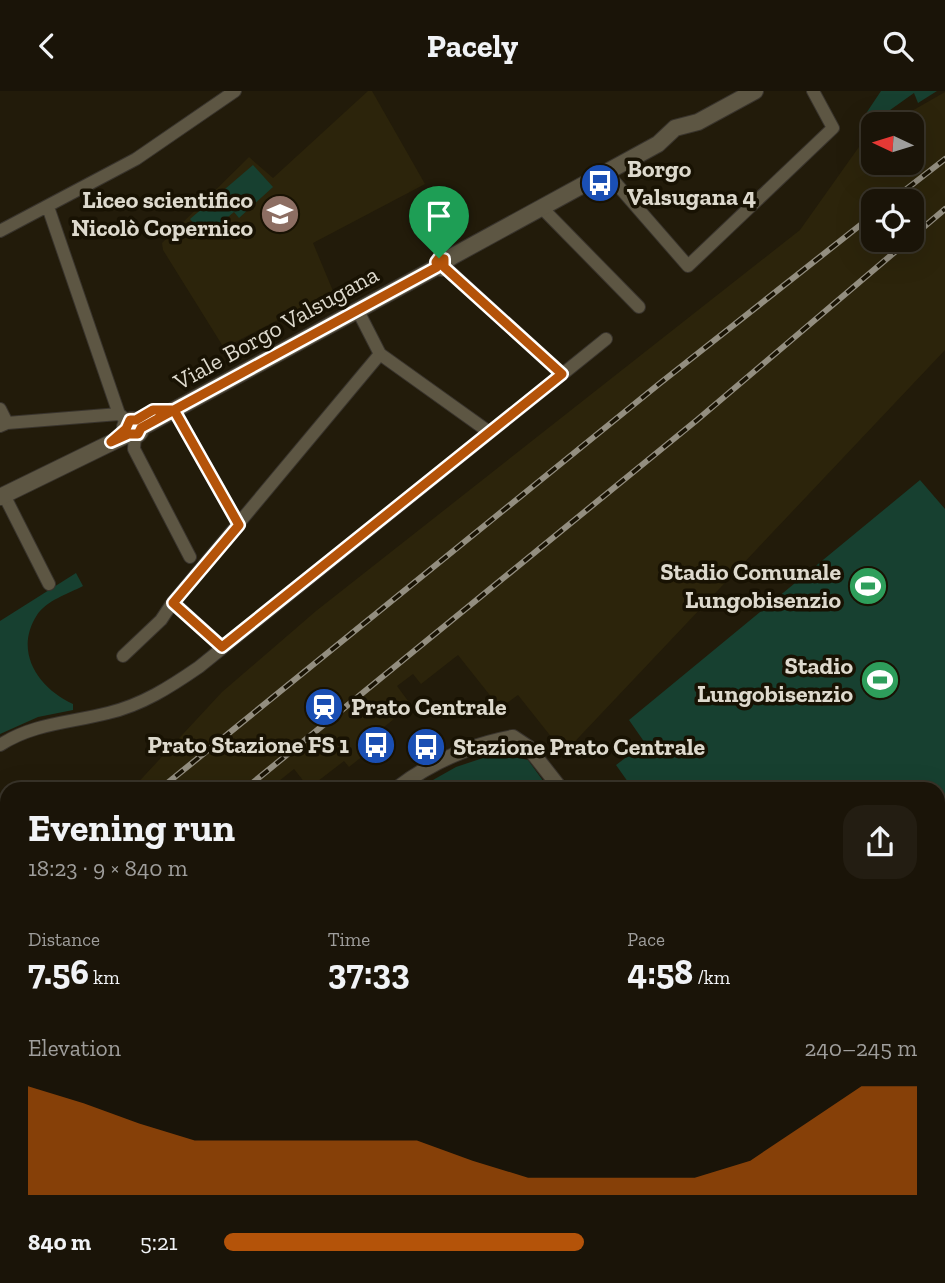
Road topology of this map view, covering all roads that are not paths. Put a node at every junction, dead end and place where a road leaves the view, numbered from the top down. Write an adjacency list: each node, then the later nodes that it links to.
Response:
1 (235, 91): 5 (street)
2 (755, 91): 4 (main road, Viale Borgo Valsugana)
3 (813, 91): 4 (street)
4 (607, 173): 6 (main road, Viale Borgo Valsugana)
5 (48, 207): 7 (street); 17 (street)
6 (542, 208): 8 (main road, Viale Borgo Valsugana); 9 (street)
7 (0, 231)
8 (442, 265): 10 (main road, Viale Borgo Valsugana); 13 (street)
9 (639, 307)
10 (357, 309): 12 (street); 15 (main road, Viale Borgo Valsugana)
11 (606, 339): 13 (street)
12 (380, 354): 18 (street); 20 (street)
13 (562, 374): 18 (street)
14 (0, 408): 16 (street)
15 (174, 410): 17 (main road, Viale Borgo Valsugana); 20 (street)
16 (4, 425): 17 (street)
17 (131, 426): 19 (main road, Viale Borgo Valsugana); 21 (street)
18 (489, 432): 24 (street)
19 (2, 496): 22 (street)
20 (239, 525): 23 (street)
21 (190, 557)
22 (48, 585)
23 (173, 603): 24 (street); 25 (street)
24 (222, 647): 26 (street)
25 (123, 656)
26 (0, 745)
27 (406, 782): 28 (street)
28 (556, 782)

